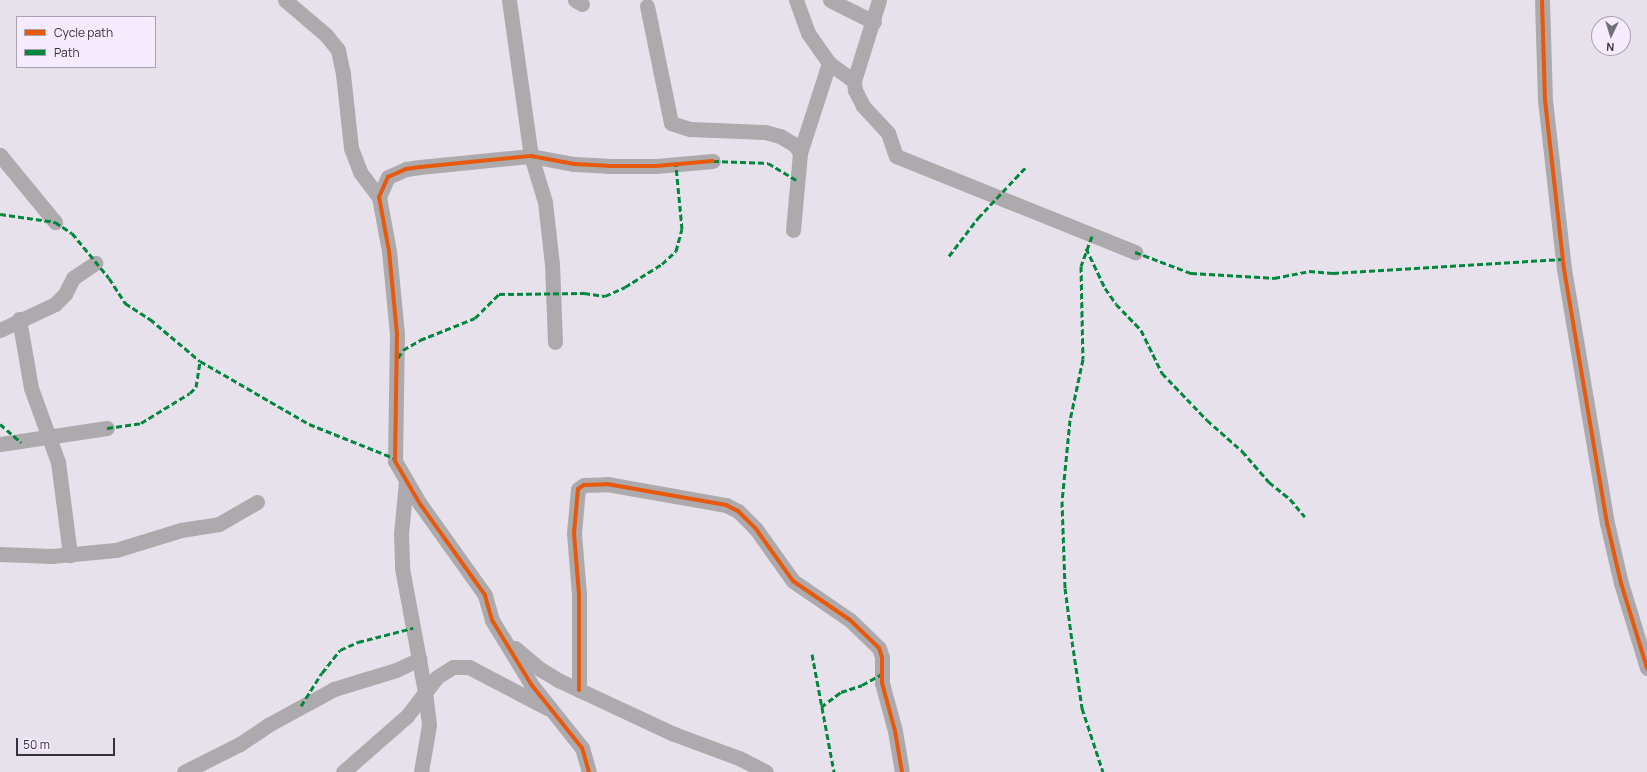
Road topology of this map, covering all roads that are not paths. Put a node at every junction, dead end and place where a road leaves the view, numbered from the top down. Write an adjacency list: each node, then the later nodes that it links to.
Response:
1 (285, 0): 15 (street)
2 (509, 0): 13 (street)
3 (796, 0): 9 (street)
4 (830, 0): 8 (street)
5 (879, 0): 8 (street)
6 (1542, 0): 32 (street)
7 (647, 6): 11 (street)
8 (874, 22): 10 (street)
9 (828, 63): 10 (street); 11 (street)
10 (854, 81): 18 (street)
11 (800, 153): 17 (street)
12 (0, 154): 16 (street)
13 (531, 156): 14 (street); 15 (street); 22 (street)
14 (714, 161)
15 (379, 197): 26 (street)
16 (55, 222)
17 (793, 230)
18 (1135, 252)
19 (95, 263): 20 (street)
20 (19, 320): 21 (street); 24 (street)
21 (0, 330)
22 (554, 342)
23 (107, 428): 24 (street)
24 (50, 436): 25 (street); 29 (street)
25 (0, 444)
26 (406, 482): 30 (street); 31 (street)
27 (257, 502): 29 (street)
28 (0, 554): 29 (street)
29 (70, 555)
30 (499, 632): 33 (street); 35 (street)
31 (420, 659): 34 (street); 36 (street)
32 (1647, 668)
33 (579, 690): 40 (street); 41 (street)
34 (425, 692): 35 (street); 37 (street); 38 (street)
35 (551, 710): 39 (street)
36 (184, 772)
37 (343, 772)
38 (421, 772)
39 (589, 772)
40 (766, 772)
41 (902, 772)

